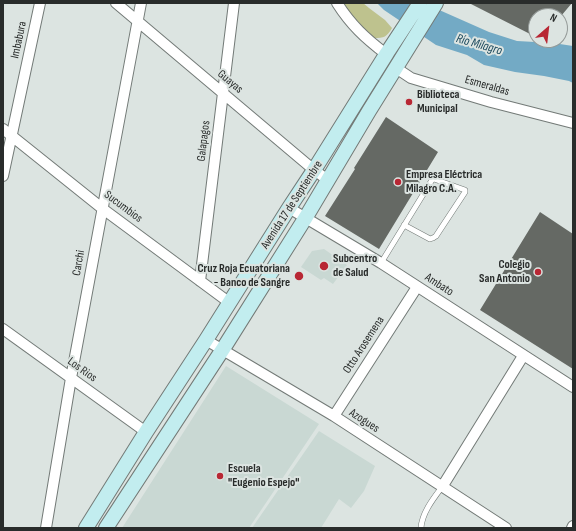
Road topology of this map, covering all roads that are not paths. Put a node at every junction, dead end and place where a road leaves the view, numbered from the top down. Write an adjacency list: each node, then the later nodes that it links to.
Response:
1 (40, 3): 14 (street, Imbabura)
2 (116, 3): 8 (street, Guayas)
3 (140, 3): 8 (street, Carchi)
4 (234, 3): 11 (street, Galapagos)
5 (337, 3): 9 (street)
6 (420, 3): 9 (street, Avenida 17 de Septiembre)
7 (436, 3): 10 (street, Avenida 17 de Septiembre)
8 (137, 21): 11 (street, Guayas); 19 (street, Carchi)
9 (386, 53): 15 (street, Avenida 17 de Septiembre)
10 (398, 65): 12 (street, Esmeraldas); 17 (street, Avenida 17 de Septiembre)
11 (223, 94): 15 (street, Guayas); 23 (street, Galapagos)
12 (573, 123)
13 (3, 129): 14 (street, Sucumbios)
14 (12, 136): 16 (street, Imbabura); 19 (street, Sucumbios)
15 (314, 170): 17 (street, Guayas); 18 (street, Avenida 17 de Septiembre)
16 (3, 176)
17 (328, 180): 20 (street, Avenida 17 de Septiembre)
18 (289, 208): 20 (street, Ambato); 25 (street, Avenida 17 de Septiembre)
19 (103, 209): 23 (street, Sucumbios); 30 (street, Carchi)
20 (306, 217): 22 (street, Ambato); 28 (street, Avenida 17 de Septiembre)
21 (404, 225): 21 (lane); 22 (lane)
22 (381, 263): 24 (street, Ambato)
23 (200, 282): 25 (street, Sucumbios)
24 (417, 287): 29 (street, Ambato); 32 (street, Otto Arosemena)
25 (230, 303): 27 (street, Avenida 17 de Septiembre)
26 (3, 329): 30 (street, Los Rios)
27 (206, 340): 28 (street, Azogues); 33 (street, Avenida 17 de Septiembre)
28 (223, 349): 32 (street, Azogues); 37 (street, Avenida 17 de Septiembre)
29 (523, 356): 31 (street, Ambato); 34 (street)
30 (71, 378): 33 (street, Los Rios); 35 (street, Carchi)
31 (573, 387)
32 (334, 416): 34 (street, Azogues)
33 (146, 432): 36 (street, Avenida 17 de Septiembre)
34 (442, 487): 38 (lane); 39 (street, Azogues)
35 (46, 528)
36 (86, 528)
37 (106, 528)
38 (421, 528)
39 (506, 528)

